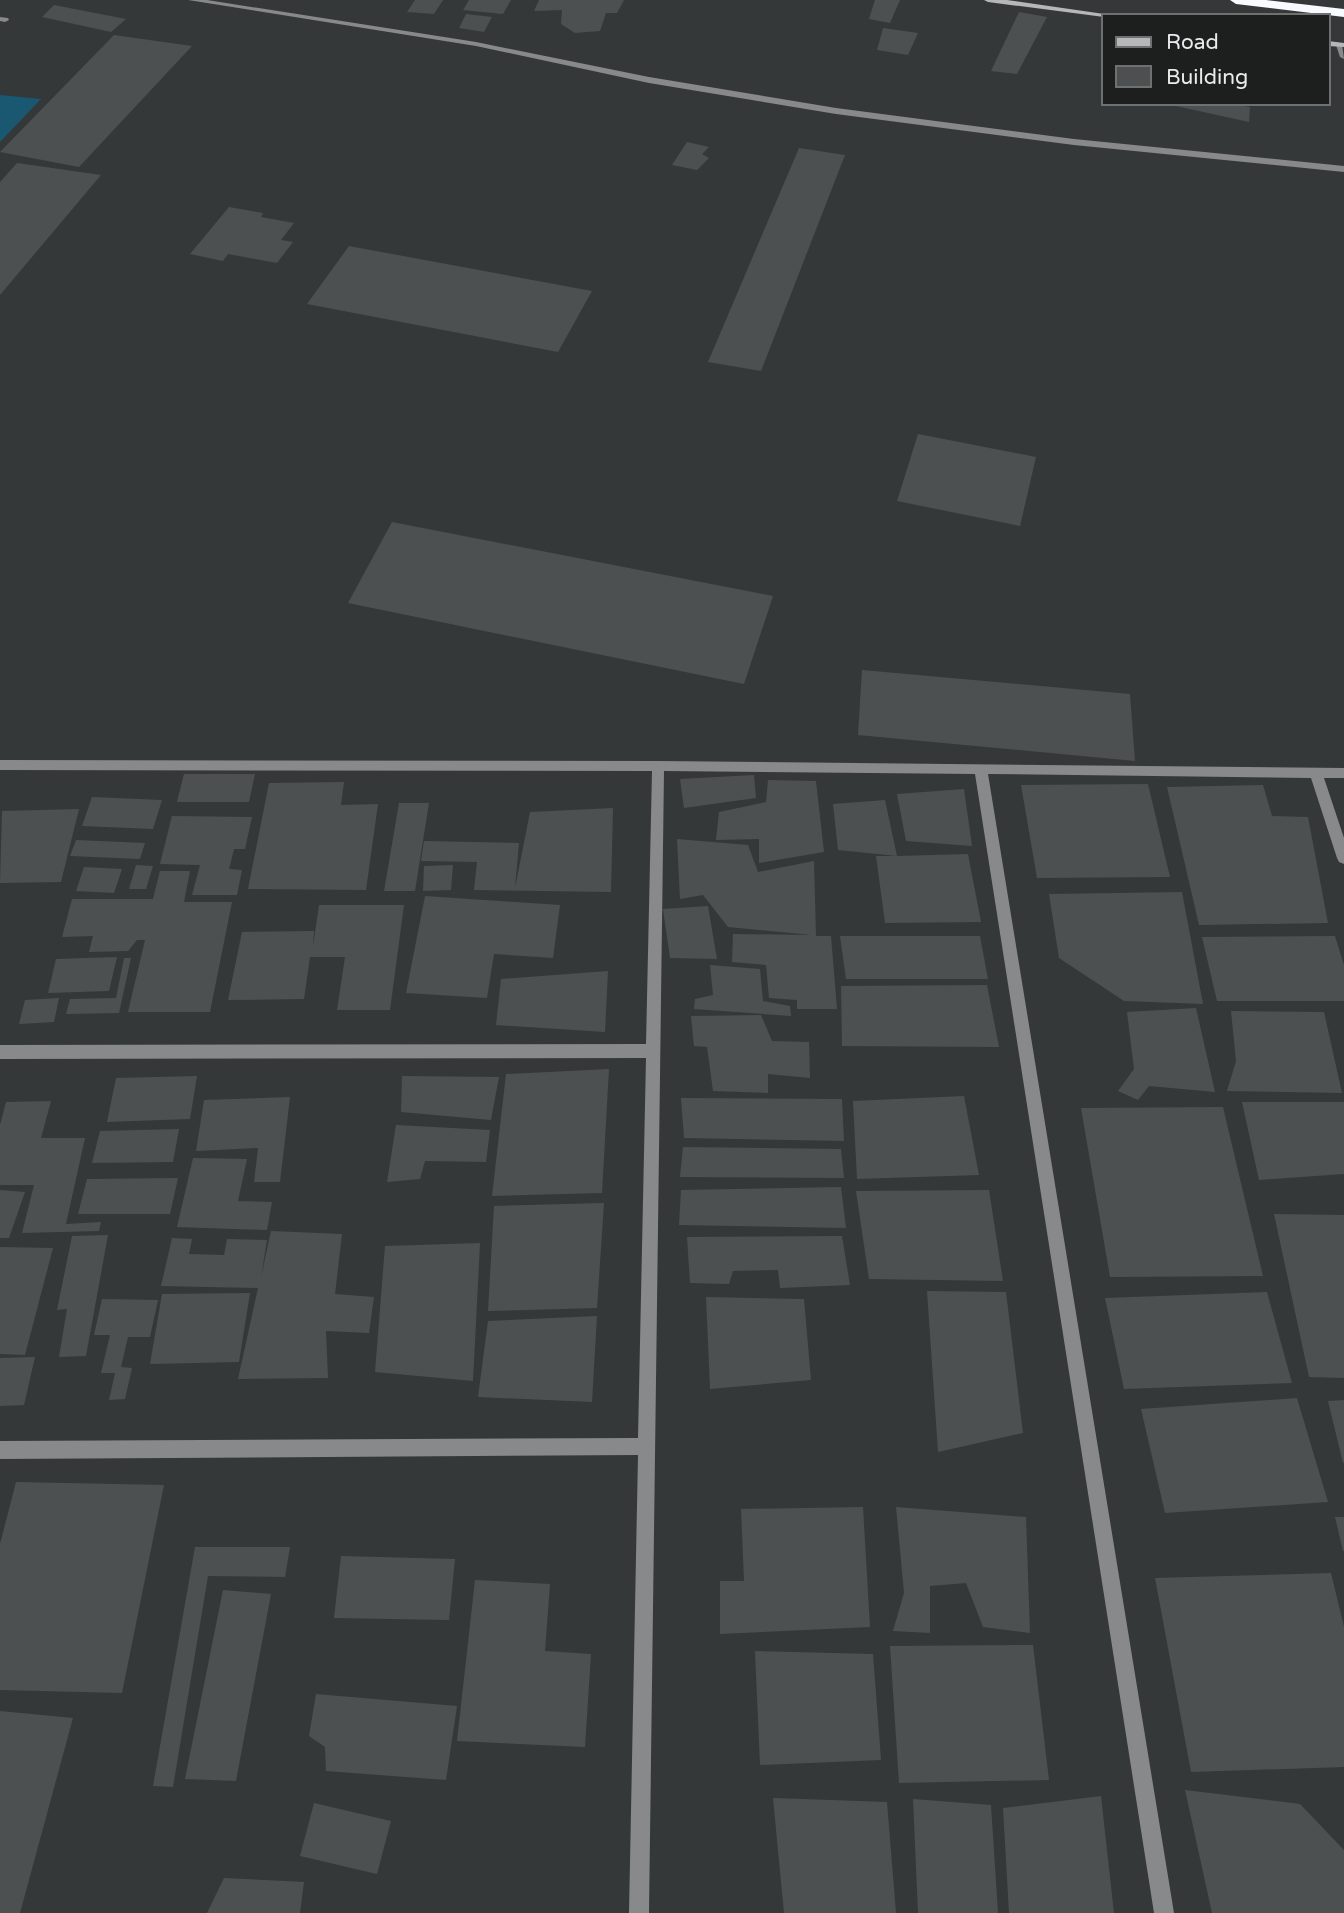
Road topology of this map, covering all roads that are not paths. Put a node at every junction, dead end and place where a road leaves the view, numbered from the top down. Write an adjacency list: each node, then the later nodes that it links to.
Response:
1 (192, 0): 8 (street)
2 (988, 0): 5 (main road)
3 (1236, 0): 4 (highway)
4 (1344, 13)
5 (1102, 14)
6 (1337, 44): 7 (street)
7 (1344, 57)
8 (1344, 169)
9 (0, 765): 10 (street)
10 (658, 766): 11 (street); 15 (street)
11 (981, 769): 12 (street); 20 (street)
12 (1317, 772): 13 (street); 14 (street)
13 (1344, 772)
14 (1344, 858)
15 (653, 1051): 16 (street); 17 (street)
16 (0, 1052)
17 (647, 1446): 18 (street); 19 (street)
18 (0, 1450)
19 (639, 1913)
20 (1164, 1913)

